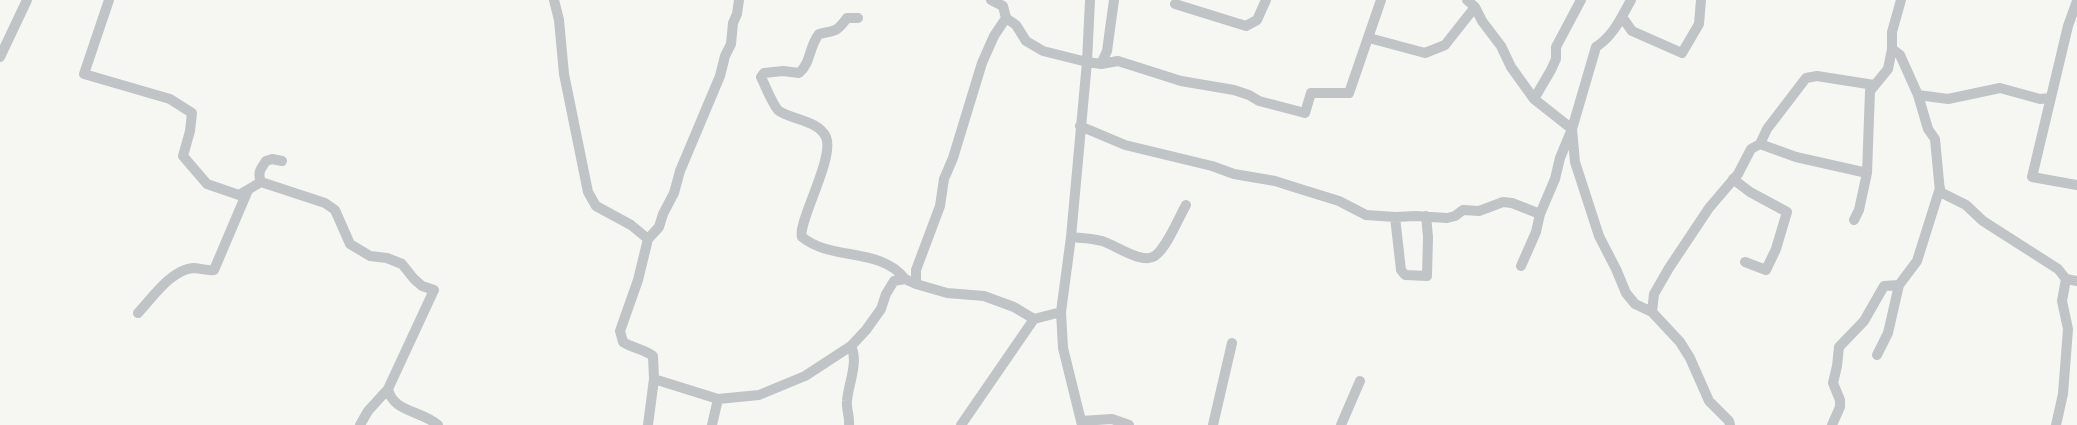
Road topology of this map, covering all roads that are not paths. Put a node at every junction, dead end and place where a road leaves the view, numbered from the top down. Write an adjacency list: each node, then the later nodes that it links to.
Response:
1 (27, 0): 23 (street)
2 (109, 0): 39 (street)
3 (554, 0): 46 (street)
4 (739, 0): 46 (street)
5 (991, 0): 20 (street)
6 (1090, 0): 24 (street)
7 (1114, 0): 25 (street)
8 (1266, 0): 16 (street)
9 (1381, 0): 21 (street)
10 (1467, 0): 17 (street)
11 (1581, 0): 29 (street)
12 (1631, 0): 18 (street)
13 (1701, 0): 18 (street)
14 (1901, 0): 22 (street)
15 (2077, 1): 28 (street)
16 (1175, 4)
17 (1476, 7): 21 (street); 29 (street)
18 (1622, 17): 31 (street)
19 (858, 18): 49 (street)
20 (1006, 18): 24 (street); 52 (street)
21 (1369, 38): 25 (street)
22 (1892, 49): 26 (street); 27 (street)
23 (0, 57)
24 (1087, 62): 25 (street); 30 (street)
25 (1101, 64)
26 (1874, 85): 32 (street); 34 (street)
27 (1918, 95): 28 (street); 38 (street)
28 (2050, 98): 37 (street)
29 (1534, 99): 31 (street)
30 (1080, 126): 43 (street); 45 (street)
31 (1572, 130): 41 (street); 55 (street)
32 (1760, 144): 34 (street); 35 (street)
33 (282, 161): 36 (street)
34 (1867, 173): 44 (street)
35 (1733, 179): 47 (street); 55 (street)
36 (261, 182): 39 (street); 63 (street)
37 (2077, 185)
38 (1940, 188): 50 (street); 53 (street)
39 (249, 189): 56 (street)
40 (1186, 205): 45 (street)
41 (1540, 214): 42 (street); 48 (street)
42 (1426, 216): 43 (street); 43 (street)
43 (1395, 217)
44 (1854, 220)
45 (1071, 237): 54 (street)
46 (648, 239): 61 (street)
47 (1746, 262)
48 (1521, 266)
49 (905, 279): 52 (street); 59 (street)
50 (2066, 280): 51 (street); 77 (street)
51 (2077, 281)
52 (916, 284): 57 (street)
53 (1899, 285): 60 (street); 76 (street)
54 (1061, 312): 57 (street); 65 (street)
55 (1652, 312): 75 (street)
56 (138, 313)
57 (1034, 319): 71 (street)
58 (1232, 343): 73 (street)
59 (850, 346): 64 (street); 70 (street)
60 (1877, 355)
61 (654, 379): 64 (street); 68 (street)
62 (1360, 381): 74 (street)
63 (388, 390): 66 (street); 67 (street)
64 (718, 399): 69 (street)
65 (1082, 423): 72 (street)
66 (360, 425)
67 (438, 425)
68 (648, 425)
69 (712, 425)
70 (848, 425)
71 (961, 425)
72 (1129, 425)
73 (1213, 425)
74 (1341, 425)
75 (1730, 425)
76 (1832, 425)
77 (2056, 425)

